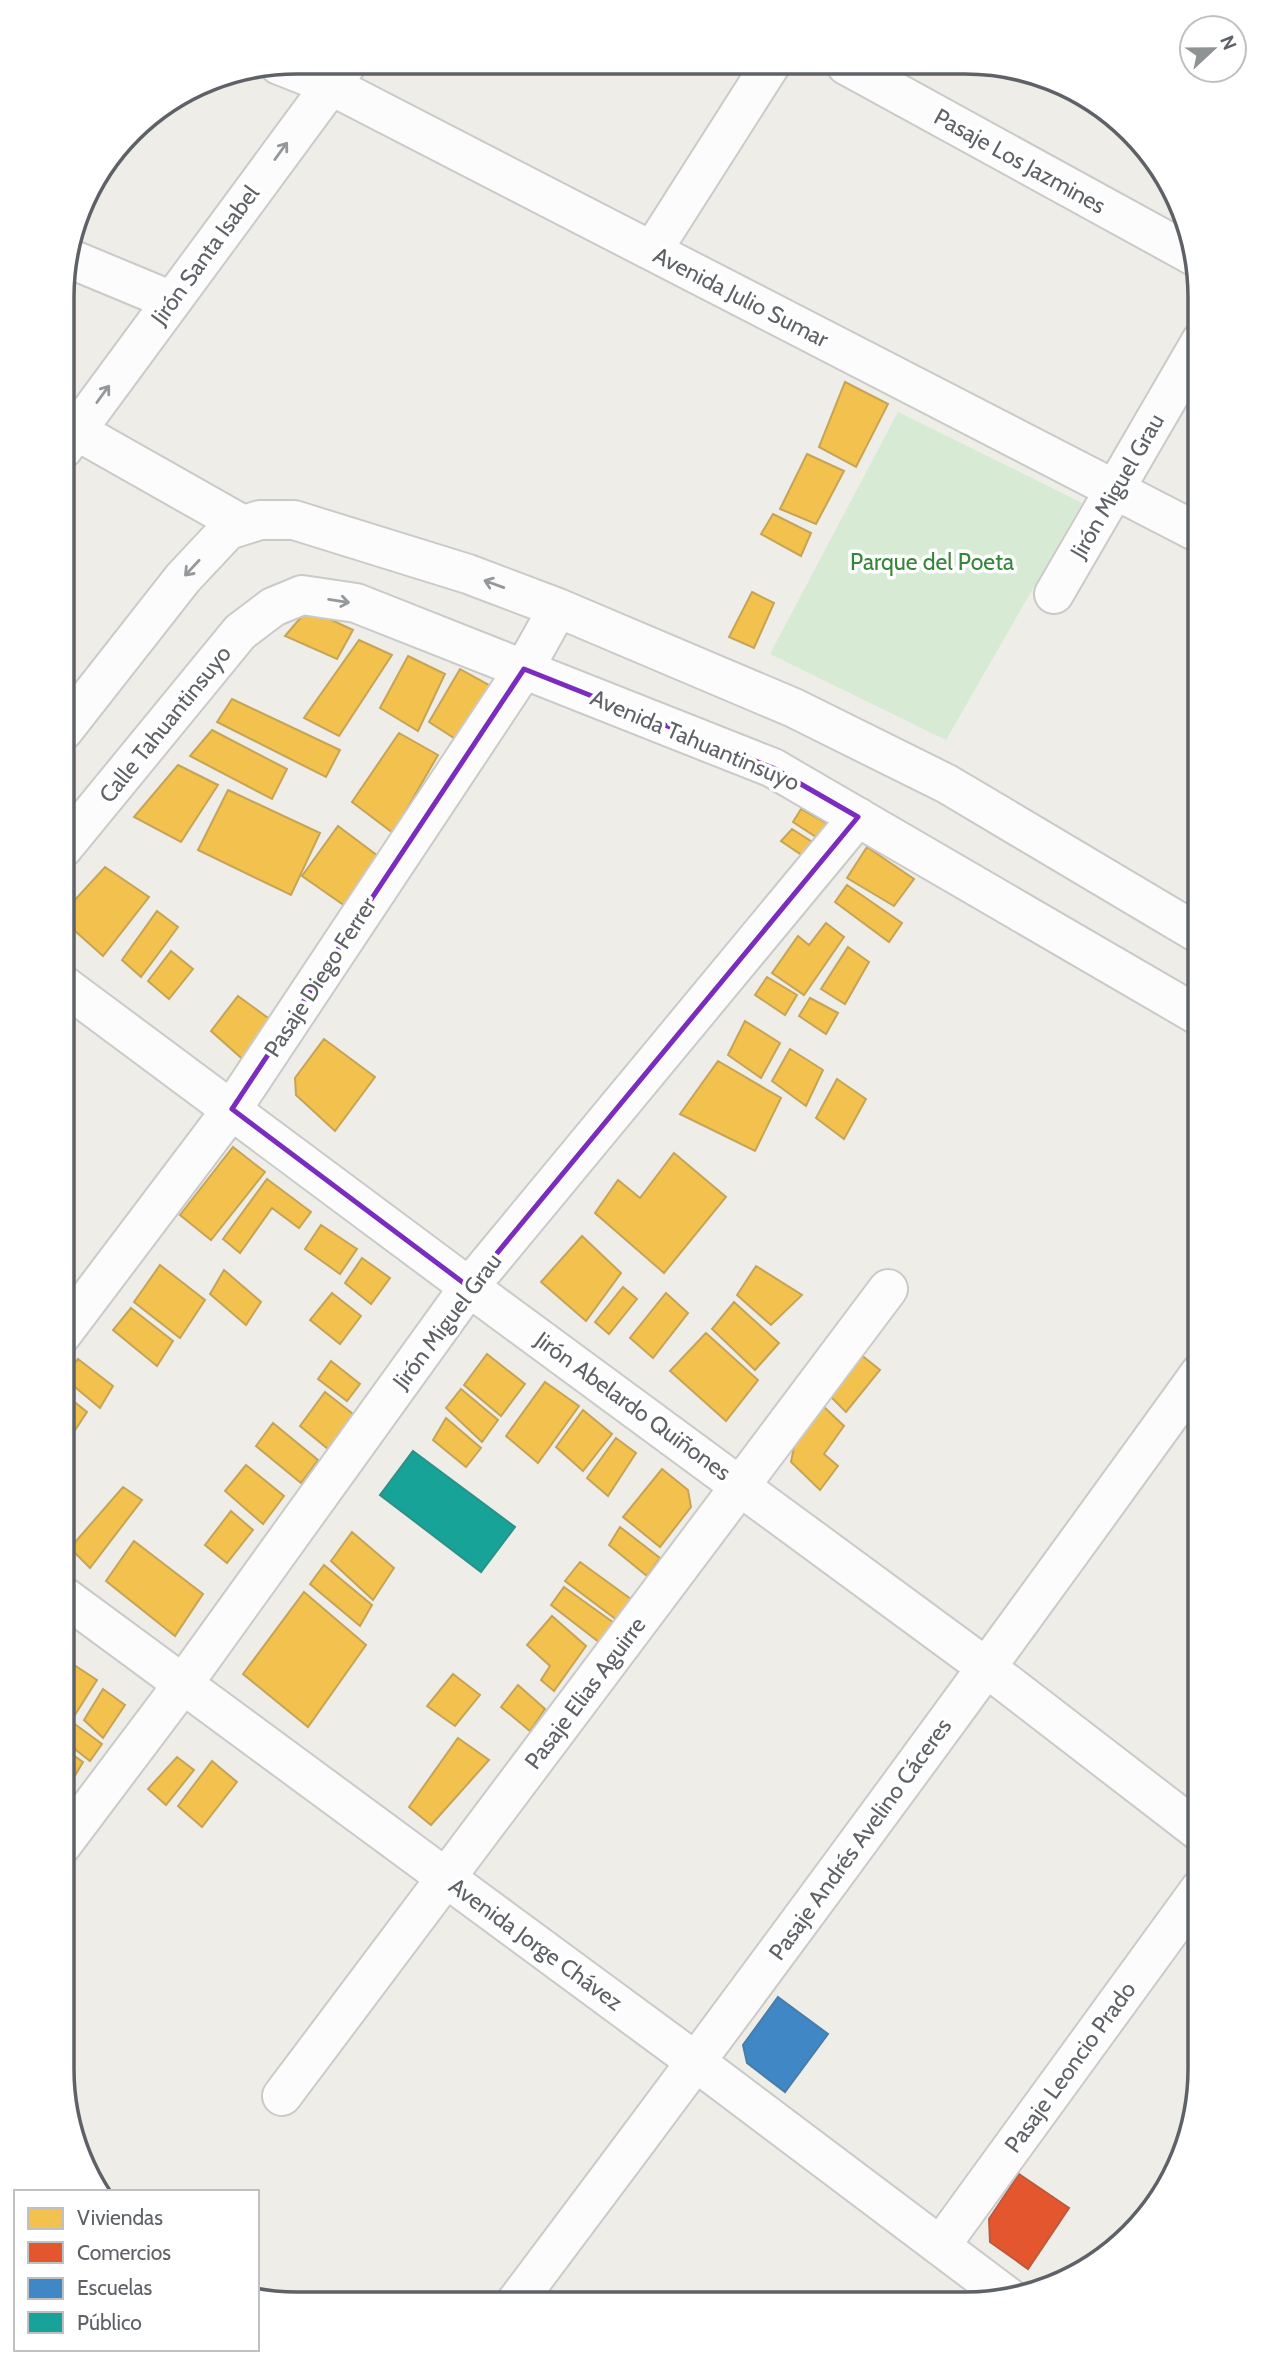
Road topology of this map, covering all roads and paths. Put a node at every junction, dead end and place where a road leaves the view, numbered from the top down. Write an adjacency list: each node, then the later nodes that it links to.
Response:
1 (338, 74): 8 (street, Jirón Santa Isabel, one-way to 1)
2 (341, 74): 6 (street, Avenida Julio Sumar)
3 (765, 74): 6 (street)
4 (862, 74): 5 (street, Pasaje Los Jazmines)
5 (1183, 250)
6 (652, 251): 12 (street, Avenida Julio Sumar)
7 (76, 261): 8 (street)
8 (172, 301): 10 (street, Jirón Santa Isabel, one-way to 8)
9 (1188, 364): 12 (street, Jirón Miguel Grau)
10 (74, 426)
11 (74, 439): 13 (street)
12 (1115, 490): 14 (street, Avenida Julio Sumar); 15 (street, Jirón Miguel Grau)
13 (243, 525): 17 (street, one-way to 13); 19 (street, one-way to 19)
14 (1188, 527)
15 (1054, 594)
16 (274, 607): 18 (street, Avenida Tahuantinsuyo, one-way to 18); 21 (street, Calle Tahuantinsuyo)
17 (558, 608): 18 (street, Pasaje Diego Ferrer); 22 (street)
18 (524, 669): 20 (street, Avenida Tahuantinsuyo); 25 (street, Pasaje Diego Ferrer)
19 (74, 717)
20 (858, 817): 24 (street, Avenida Tahuantinsuyo); 26 (street, Jirón Miguel Grau)
21 (74, 835)
22 (1188, 928)
23 (74, 993): 25 (street, Jirón Abelardo Quiñones)
24 (1188, 1010)
25 (232, 1109): 26 (street, Jirón Abelardo Quiñones); 28 (street, Pasaje Diego Ferrer)
26 (470, 1287): 30 (street, Jirón Abelardo Quiñones); 33 (street, Jirón Miguel Grau)
27 (888, 1289): 30 (street, Pasaje Elias Aguirre)
28 (74, 1318)
29 (1188, 1390): 32 (street, Pasaje Andrés Avelino Cáceres)
30 (741, 1485): 32 (street, Jirón Abelardo Quiñones); 36 (street, Pasaje Elias Aguirre)
31 (74, 1604): 33 (street, Avenida Jorge Chávez)
32 (987, 1668): 34 (street, Jirón Abelardo Quiñones); 38 (street, Pasaje Andrés Avelino Cáceres)
33 (183, 1684): 35 (street, Jirón Miguel Grau); 36 (street, Avenida Jorge Chávez)
34 (1188, 1823)
35 (74, 1829)
36 (446, 1878): 38 (street, Avenida Jorge Chávez); 39 (street, Pasaje Elias Aguirre)
37 (1188, 1905): 40 (street, Pasaje Leoncio Prado)
38 (696, 2062): 40 (street, Avenida Jorge Chávez); 42 (street, Pasaje Andrés Avelino Cáceres)
39 (282, 2096)
40 (941, 2245): 41 (street, Avenida Jorge Chávez)
41 (998, 2289)
42 (524, 2292)

